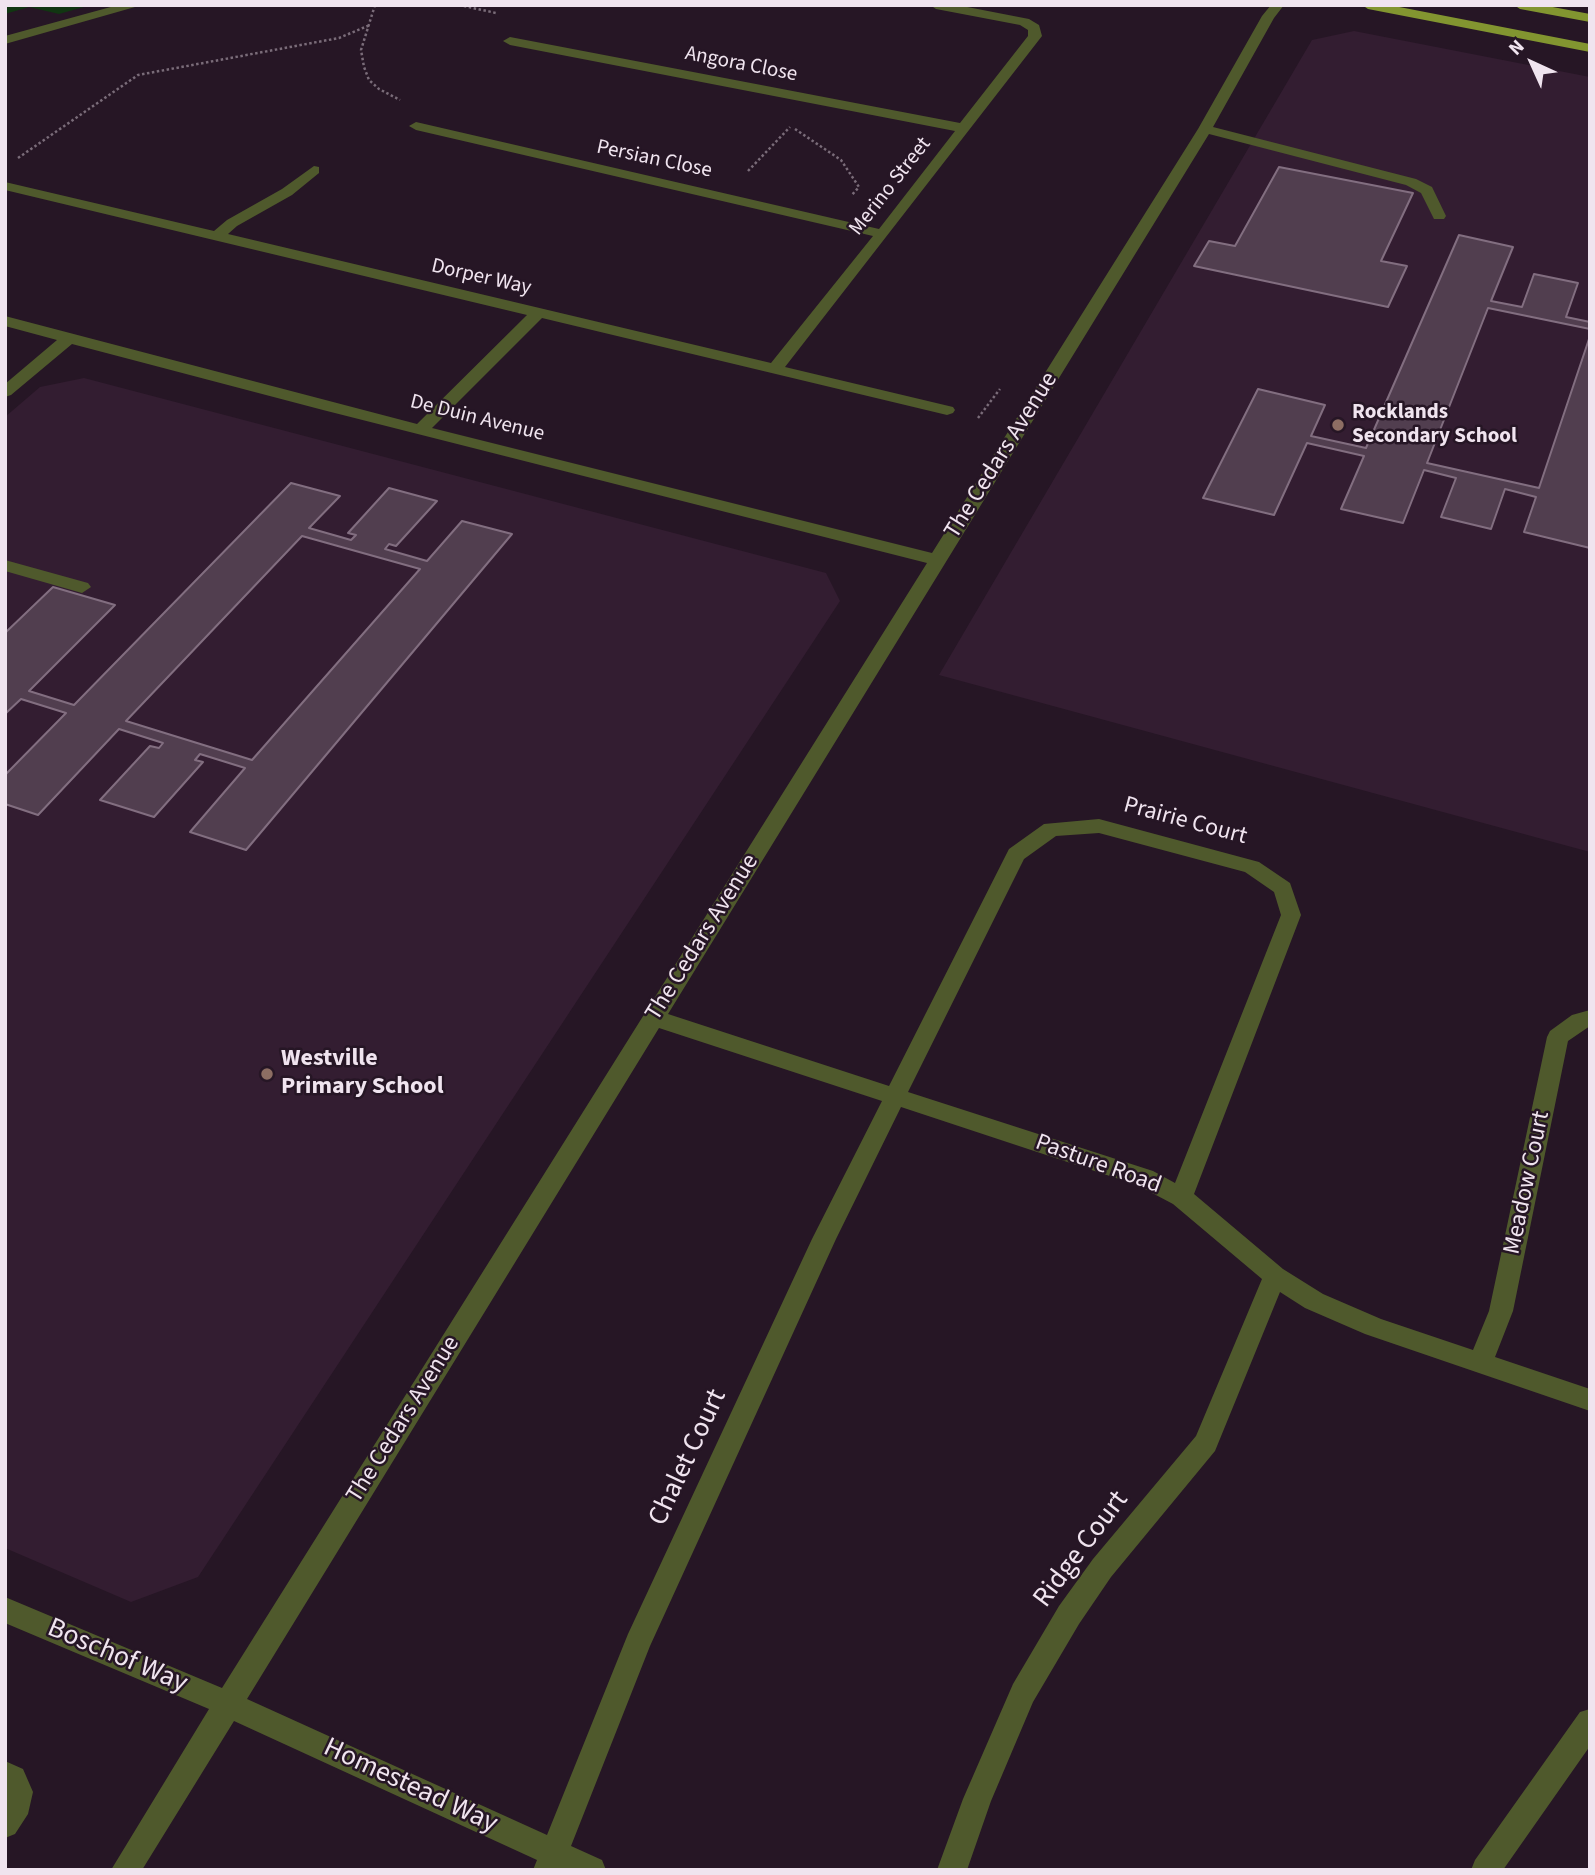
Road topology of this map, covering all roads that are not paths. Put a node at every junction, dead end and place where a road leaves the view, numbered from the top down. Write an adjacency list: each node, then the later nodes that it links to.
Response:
1 (136, 5): 7 (street)
2 (936, 5): 11 (street, Merino Street)
3 (1278, 5): 12 (street, The Cedars Avenue)
4 (1368, 5): 9 (main road)
5 (1520, 5): 6 (main road)
6 (1590, 18)
7 (5, 40)
8 (510, 41): 11 (street, Angora Close)
9 (1590, 48)
10 (416, 126): 16 (street, Persian Close)
11 (963, 128): 16 (street, Merino Street)
12 (1205, 129): 15 (street); 25 (street, The Cedars Avenue)
13 (314, 170): 17 (street)
14 (5, 186): 17 (street, Dorper Way)
15 (1439, 216)
16 (883, 233): 21 (street, Merino Street)
17 (216, 237): 18 (street, Dorper Way)
18 (538, 313): 21 (street, Dorper Way); 24 (street)
19 (5, 321): 20 (street, De Duin Avenue)
20 (70, 338): 22 (street); 24 (street, De Duin Avenue)
21 (775, 369): 23 (street, Dorper Way)
22 (5, 392)
23 (947, 410)
24 (423, 428): 25 (street, De Duin Avenue)
25 (937, 561): 28 (street, The Cedars Avenue)
26 (5, 565): 27 (street)
27 (82, 587)
28 (654, 1018): 30 (street, Pasture Road); 36 (street, The Cedars Avenue)
29 (1590, 1018): 33 (street, Meadow Court)
30 (897, 1097): 31 (street, Pasture Road); 31 (street, Prairie Court); 40 (street, Chalet Court)
31 (1181, 1197): 32 (street, Pasture Road)
32 (1275, 1276): 33 (street, Pasture Road); 43 (street, Ridge Court)
33 (1480, 1363): 34 (street, Pasture Road)
34 (1590, 1400)
35 (5, 1610): 36 (street, Boschof Way)
36 (228, 1704): 40 (street, Homestead Way); 41 (street, The Cedars Avenue)
37 (1590, 1723): 44 (street)
38 (5, 1775): 39 (street)
39 (5, 1824)
40 (551, 1861): 42 (street, Homestead Way)
41 (125, 1870)
42 (593, 1870)
43 (951, 1870)
44 (1485, 1870)

